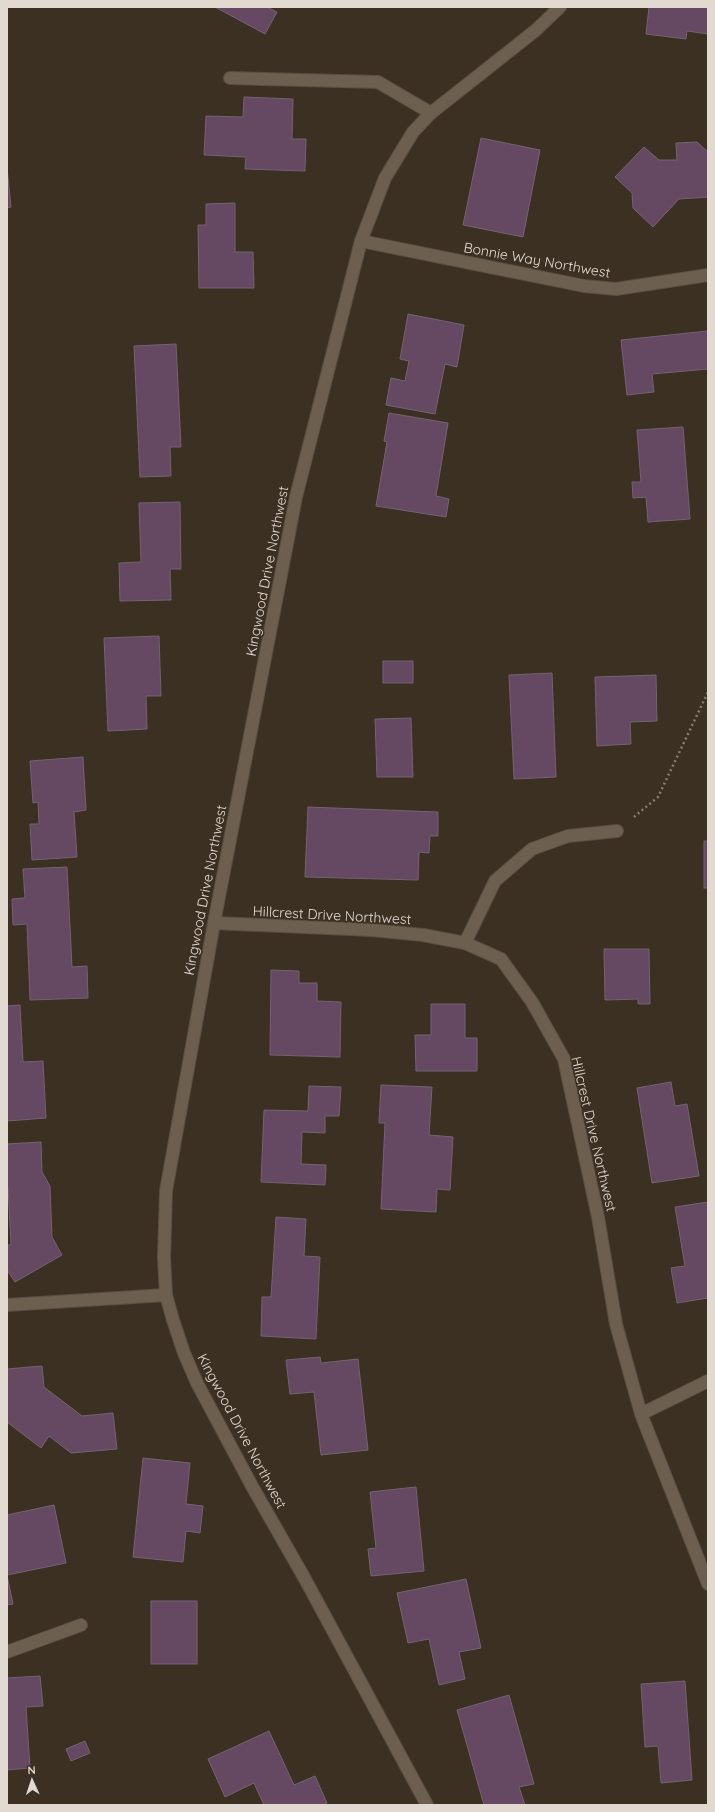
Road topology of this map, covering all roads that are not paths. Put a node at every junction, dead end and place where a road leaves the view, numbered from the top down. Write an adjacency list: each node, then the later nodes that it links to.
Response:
1 (560, 7): 3 (street, Kingwood Drive Northwest)
2 (230, 78): 3 (street)
3 (431, 113): 4 (street, Kingwood Drive Northwest)
4 (361, 241): 5 (street, Bonnie Way Northwest); 7 (street, Kingwood Drive Northwest)
5 (708, 275)
6 (617, 831): 8 (street)
7 (214, 923): 8 (street, Hillcrest Drive Northwest); 9 (street, Kingwood Drive Northwest)
8 (465, 943): 12 (street, Hillcrest Drive Northwest)
9 (166, 1295): 10 (street); 16 (street, Kingwood Drive Northwest)
10 (7, 1305)
11 (708, 1381): 12 (street)
12 (641, 1414): 13 (street, Hillcrest Drive Northwest)
13 (708, 1584)
14 (82, 1625): 15 (street)
15 (7, 1652)
16 (427, 1805)

